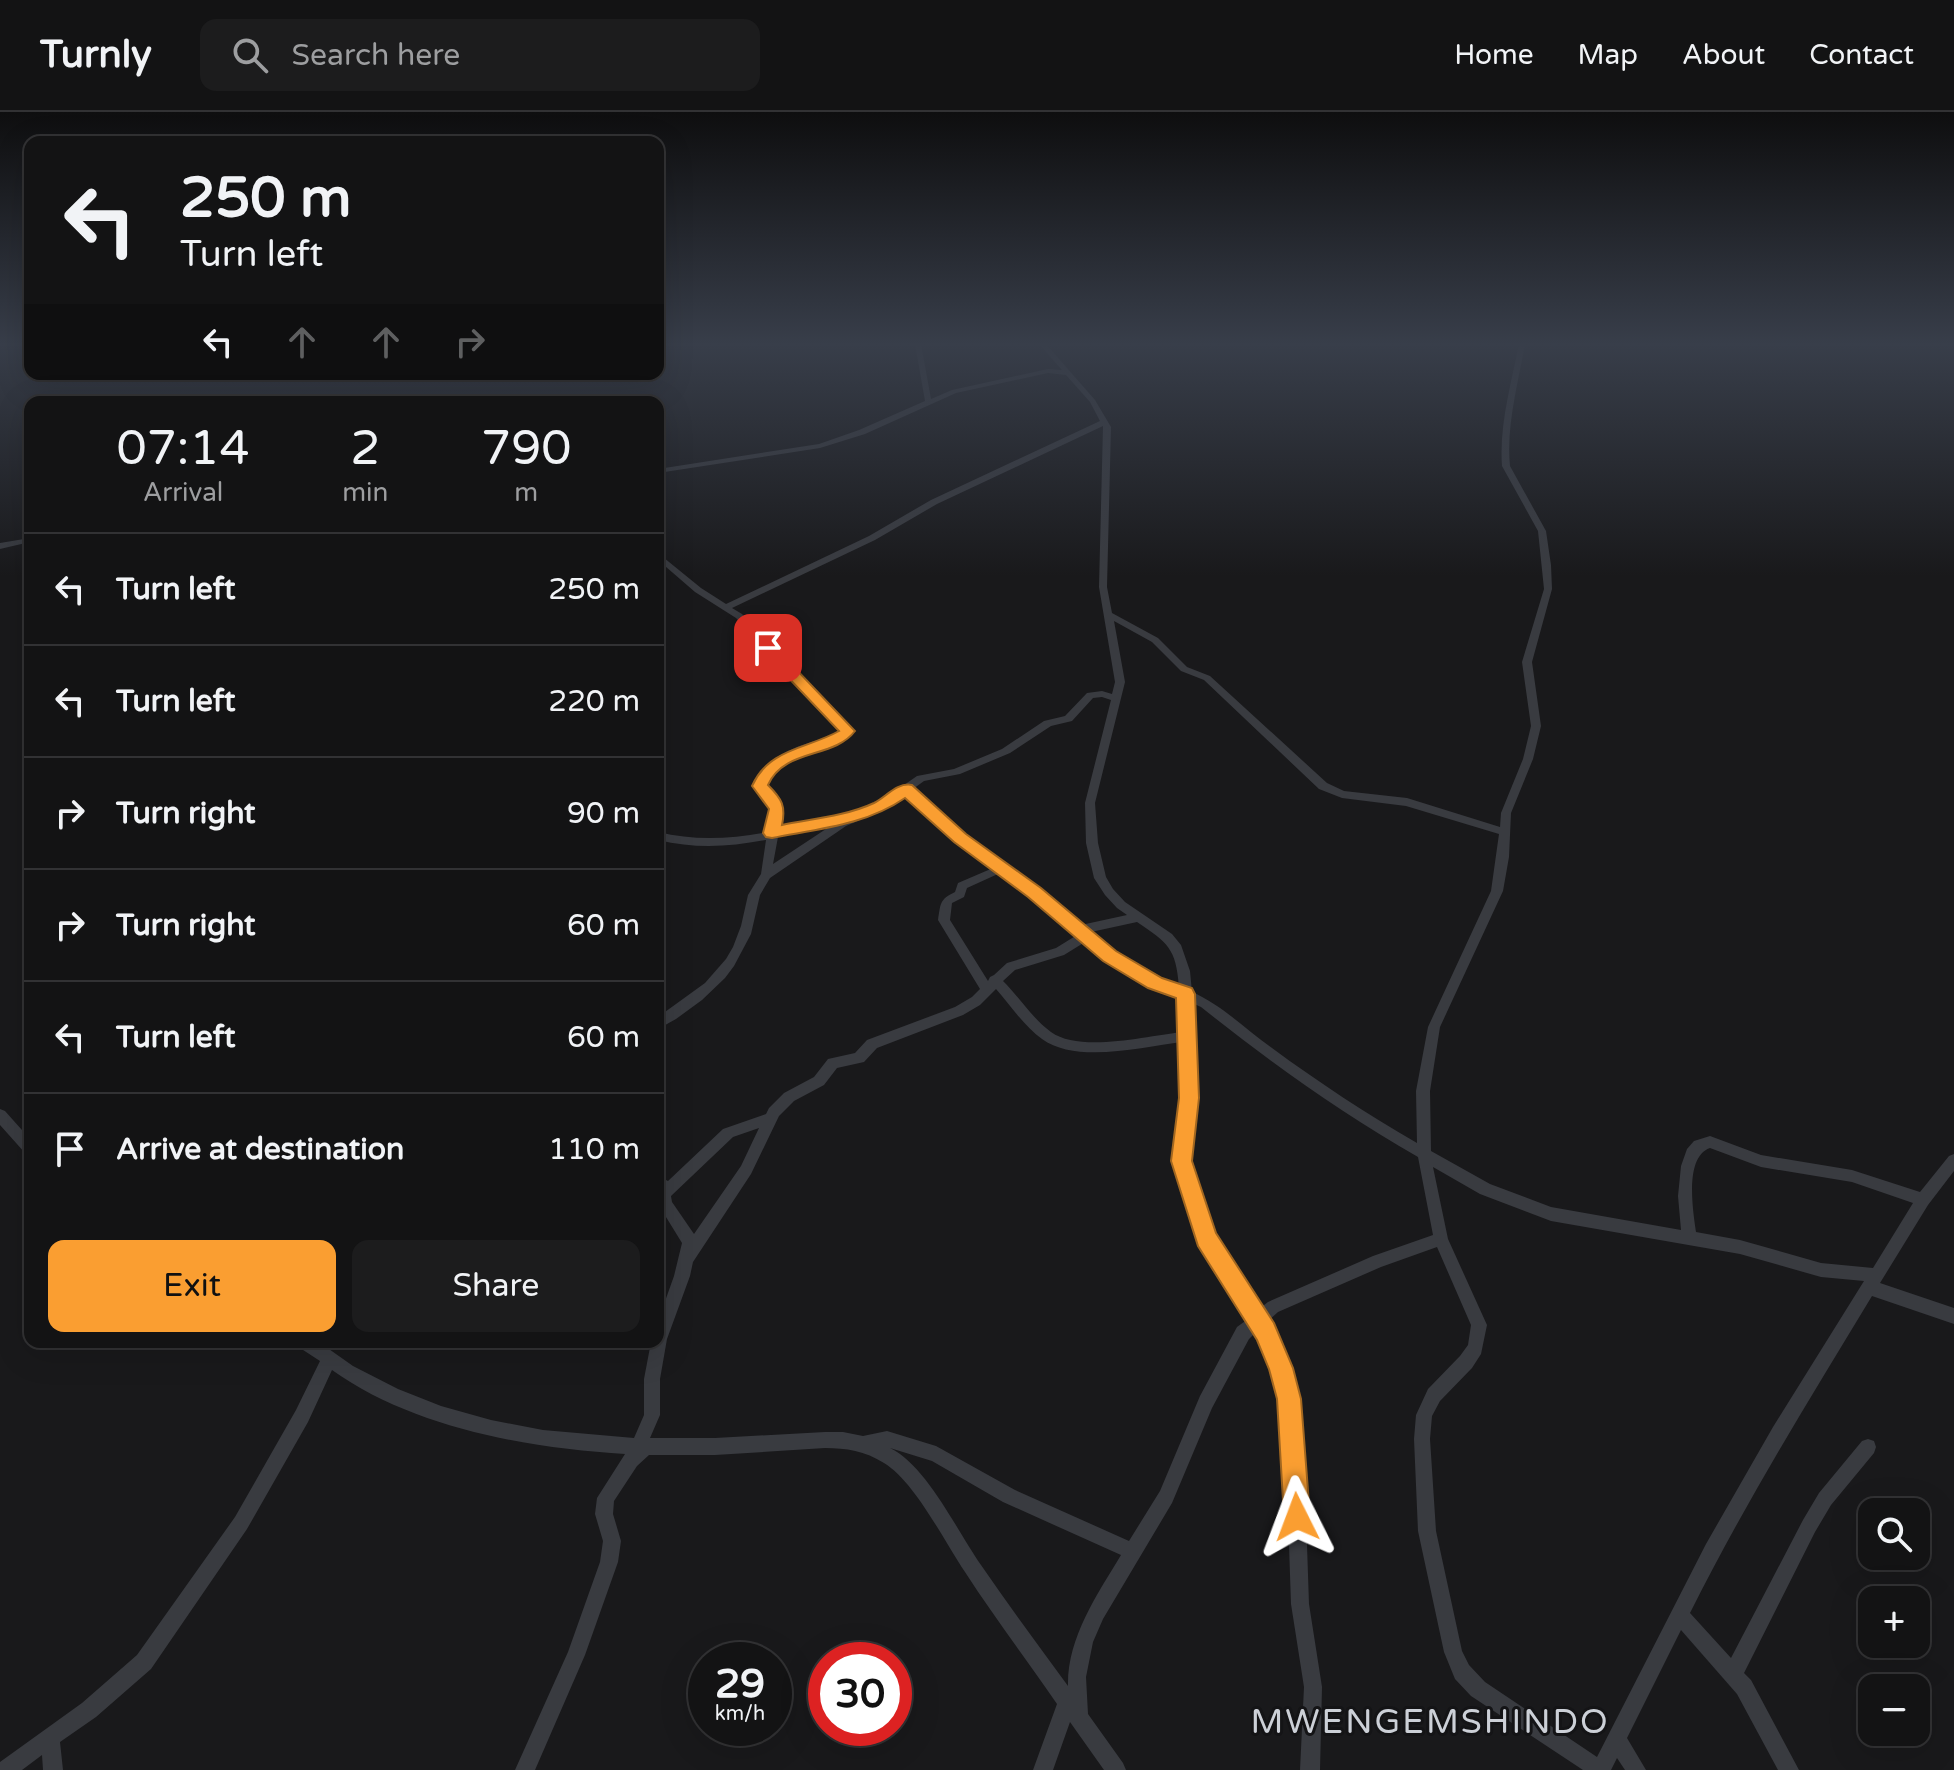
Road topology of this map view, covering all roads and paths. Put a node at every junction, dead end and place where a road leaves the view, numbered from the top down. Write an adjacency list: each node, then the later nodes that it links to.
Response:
1 (885, 421): 4 (street)
2 (1508, 421): 13 (street)
3 (1105, 422): 8 (street); 9 (street)
4 (664, 470)
5 (24, 541): 6 (street)
6 (0, 546)
7 (664, 561): 8 (street)
8 (727, 607): 14 (street)
9 (1108, 614): 10 (street); 13 (street)
10 (1116, 698): 11 (street); 18 (street)
11 (906, 789): 12 (street); 16 (street)
12 (859, 815): 14 (street); 17 (street)
13 (1504, 832): 27 (street)
14 (772, 833): 15 (street); 17 (street)
15 (664, 837)
16 (1002, 868): 19 (street); 20 (street)
17 (766, 875): 22 (street)
18 (1138, 917): 19 (street); 21 (street)
19 (1084, 933): 20 (street); 21 (street)
20 (990, 984): 23 (street); 25 (street)
21 (1186, 994): 23 (street); 27 (street)
22 (664, 1020)
23 (1188, 1036): 37 (street)
24 (0, 1115): 26 (street)
25 (769, 1119): 29 (street); 34 (street)
26 (24, 1142)
27 (1424, 1155): 32 (street); 33 (street)
28 (1954, 1160): 31 (street)
29 (664, 1191)
30 (664, 1199): 34 (street)
31 (1923, 1200): 32 (street); 35 (street)
32 (1689, 1236): 35 (street)
33 (1441, 1239): 37 (street); 57 (street)
34 (687, 1257): 38 (street)
35 (1872, 1281): 36 (street); 46 (street)
36 (1954, 1316)
37 (1257, 1318): 45 (street); 56 (street)
38 (664, 1324)
39 (315, 1348): 41 (street)
40 (657, 1348): 43 (street)
41 (329, 1359): 43 (street); 49 (street)
42 (863, 1444): 43 (street); 45 (street); 48 (street)
43 (643, 1446): 53 (street)
44 (1868, 1447): 47 (street)
45 (1133, 1552): 48 (street)
46 (1680, 1615): 47 (street); 50 (street)
47 (1733, 1674): 59 (street)
48 (1073, 1709): 54 (street); 55 (street)
49 (50, 1739): 51 (street); 52 (street)
50 (1617, 1739): 57 (street); 58 (street)
51 (5, 1770)
52 (53, 1770)
53 (525, 1770)
54 (1043, 1770)
55 (1116, 1770)
56 (1310, 1770)
57 (1601, 1770)
58 (1636, 1770)
59 (1789, 1770)

